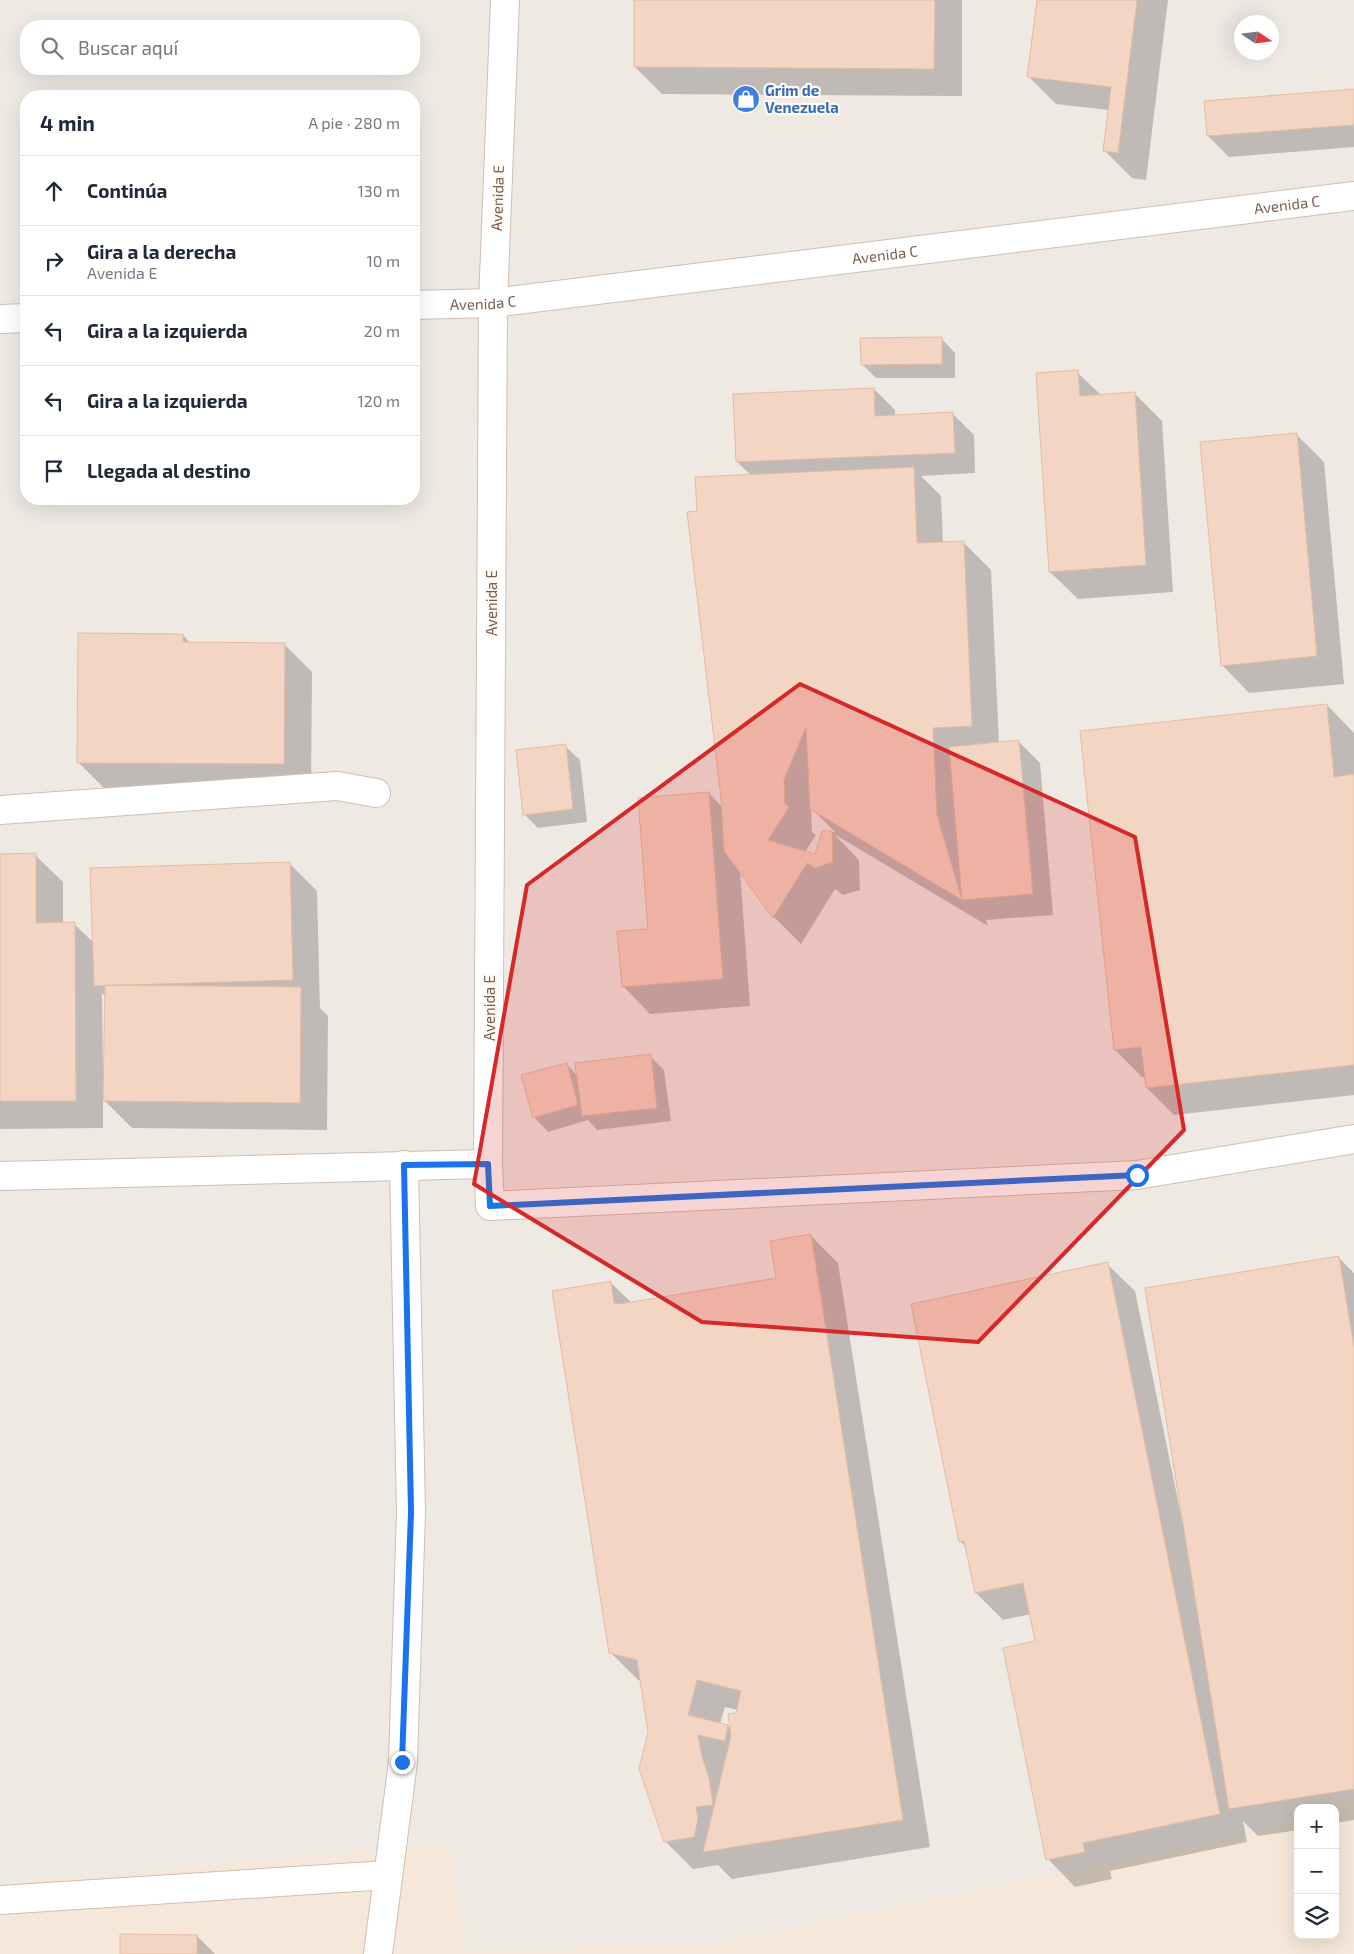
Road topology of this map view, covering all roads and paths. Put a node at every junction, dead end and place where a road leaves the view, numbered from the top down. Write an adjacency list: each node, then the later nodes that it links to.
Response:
1 (505, 0): 3 (street, Avenida E)
2 (1354, 196): 3 (street, Avenida C)
3 (493, 303): 4 (street, Avenida C); 10 (street, Avenida E)
4 (420, 305)
5 (20, 318): 6 (street)
6 (0, 319)
7 (376, 793): 8 (street)
8 (0, 810)
9 (1354, 1139): 10 (street, Avenida E)
10 (488, 1164): 11 (street)
11 (404, 1165): 12 (street); 13 (street)
12 (0, 1176)
13 (388, 1875): 14 (street); 15 (street)
14 (0, 1900)
15 (378, 1954)

